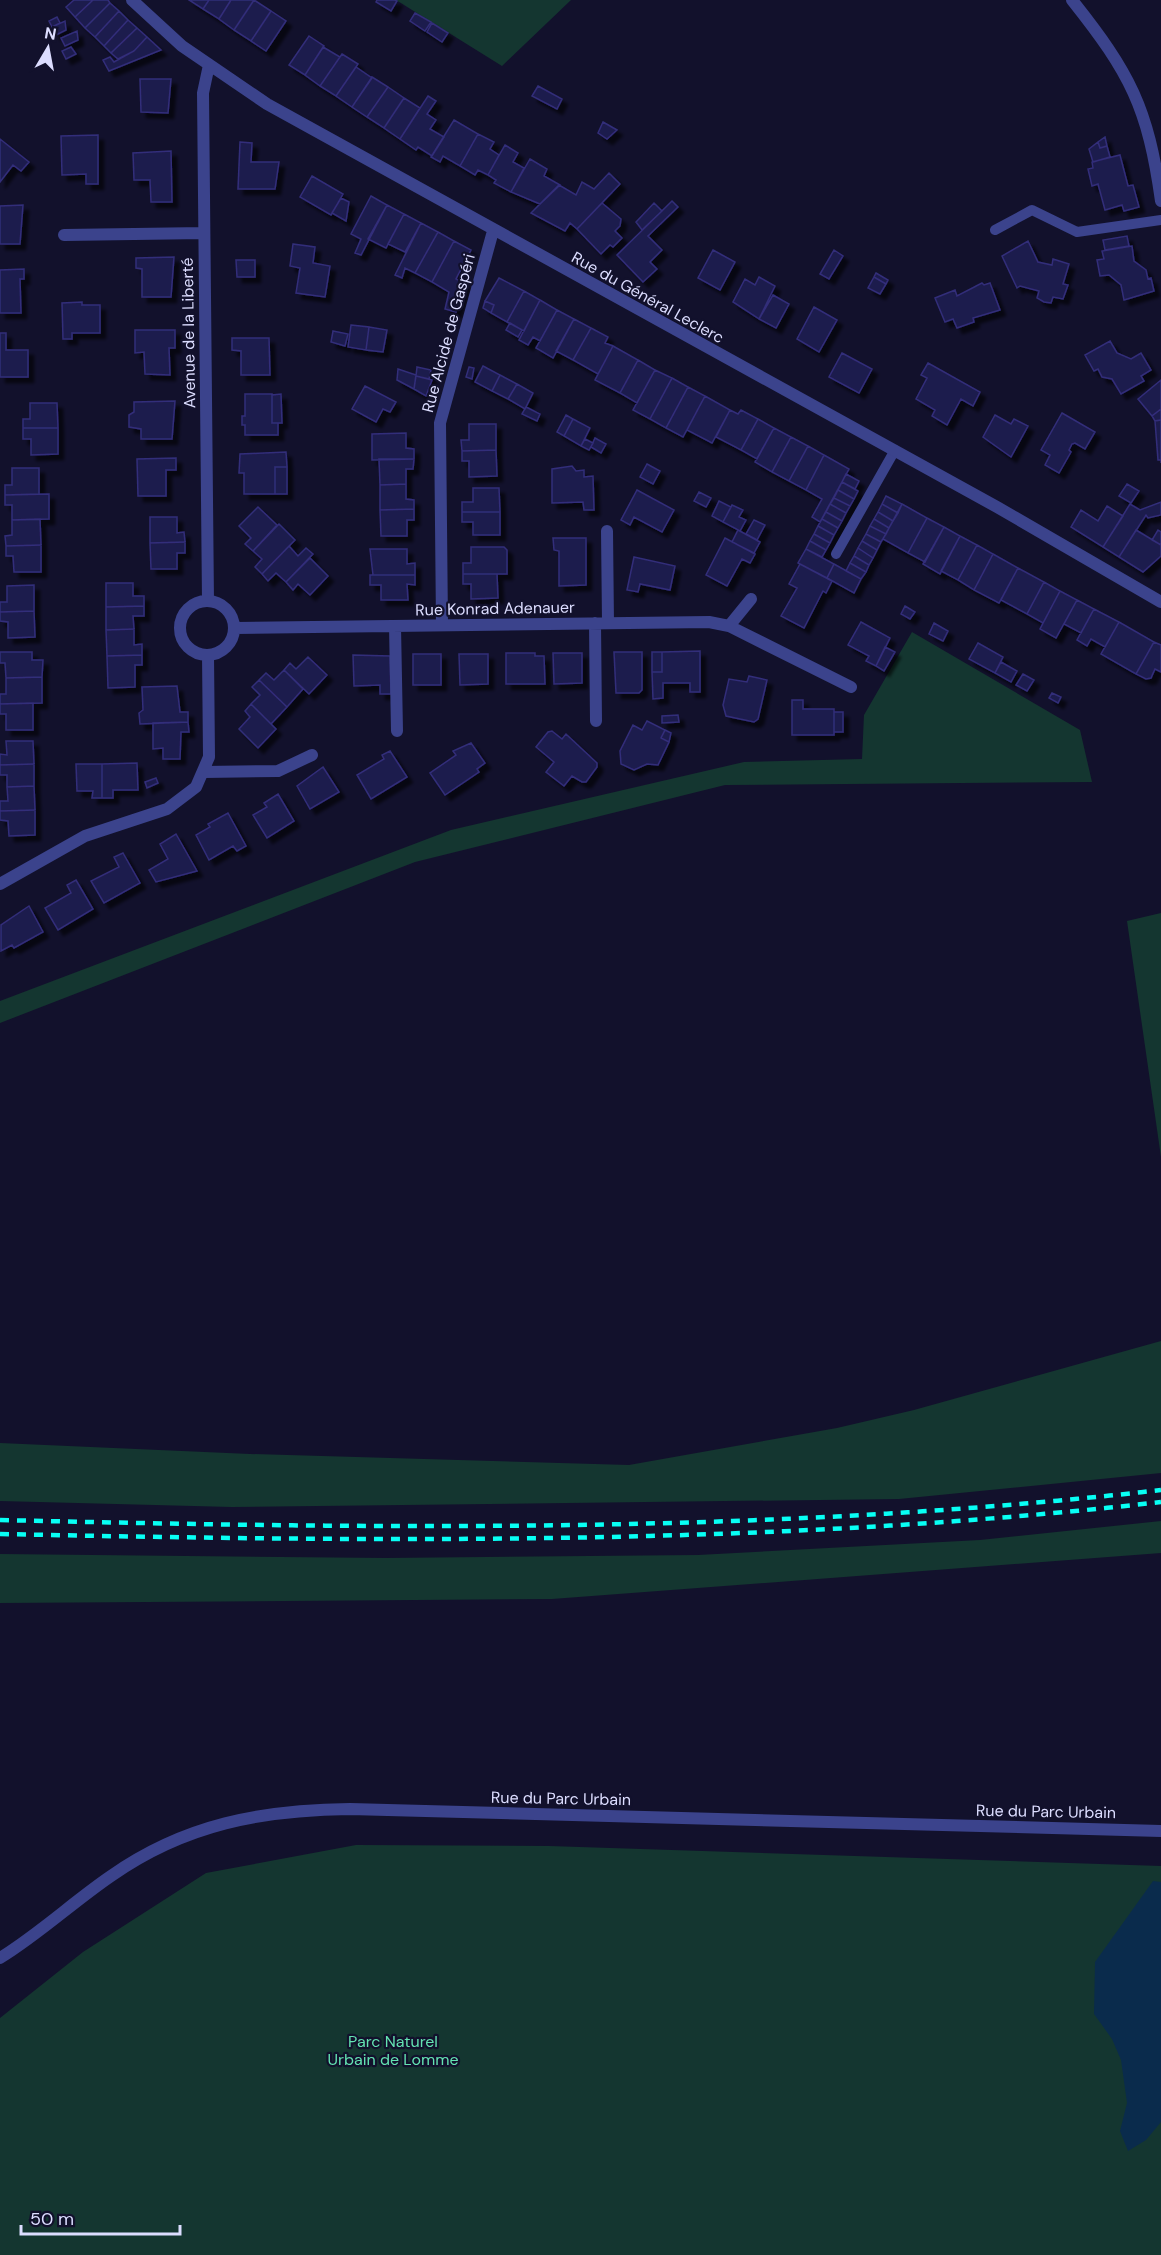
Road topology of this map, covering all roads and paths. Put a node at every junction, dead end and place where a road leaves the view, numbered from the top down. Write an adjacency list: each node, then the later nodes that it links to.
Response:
1 (132, 0): 3 (street, Rue du Général Leclerc)
2 (1072, 0): 4 (street)
3 (209, 65): 7 (street, Rue du Général Leclerc); 8 (street, Avenue de la Liberté)
4 (1161, 201)
5 (1161, 219): 6 (lane)
6 (995, 230)
7 (493, 231): 10 (street, Rue du Général Leclerc); 19 (street, Rue Alcide de Gaspéri)
8 (204, 233): 9 (street); 14 (street, Avenue de la Liberté)
9 (64, 235)
10 (895, 450): 12 (lane); 15 (street, Rue du Général Leclerc)
11 (607, 531): 17 (street)
12 (836, 554)
13 (752, 600): 20 (street)
14 (208, 601): 21 (street); 22 (street)
15 (1161, 603)
16 (595, 623): 17 (street, Rue Konrad Adenauer); 19 (street, Rue Konrad Adenauer); 24 (street, Rue Konrad Adenauer)
17 (608, 623): 20 (street, Rue Konrad Adenauer)
18 (395, 626): 19 (street, Rue Konrad Adenauer); 21 (street, Rue Konrad Adenauer); 25 (street, Rue Konrad Adenauer)
19 (442, 626)
20 (729, 626): 23 (street, Rue Konrad Adenauer)
21 (235, 628): 22 (street)
22 (208, 655): 27 (street)
23 (851, 687)
24 (596, 721)
25 (397, 731)
26 (312, 754): 27 (street)
27 (204, 772): 28 (street)
28 (0, 884)
29 (1161, 1831): 30 (street, Rue du Parc Urbain)
30 (0, 1958)

